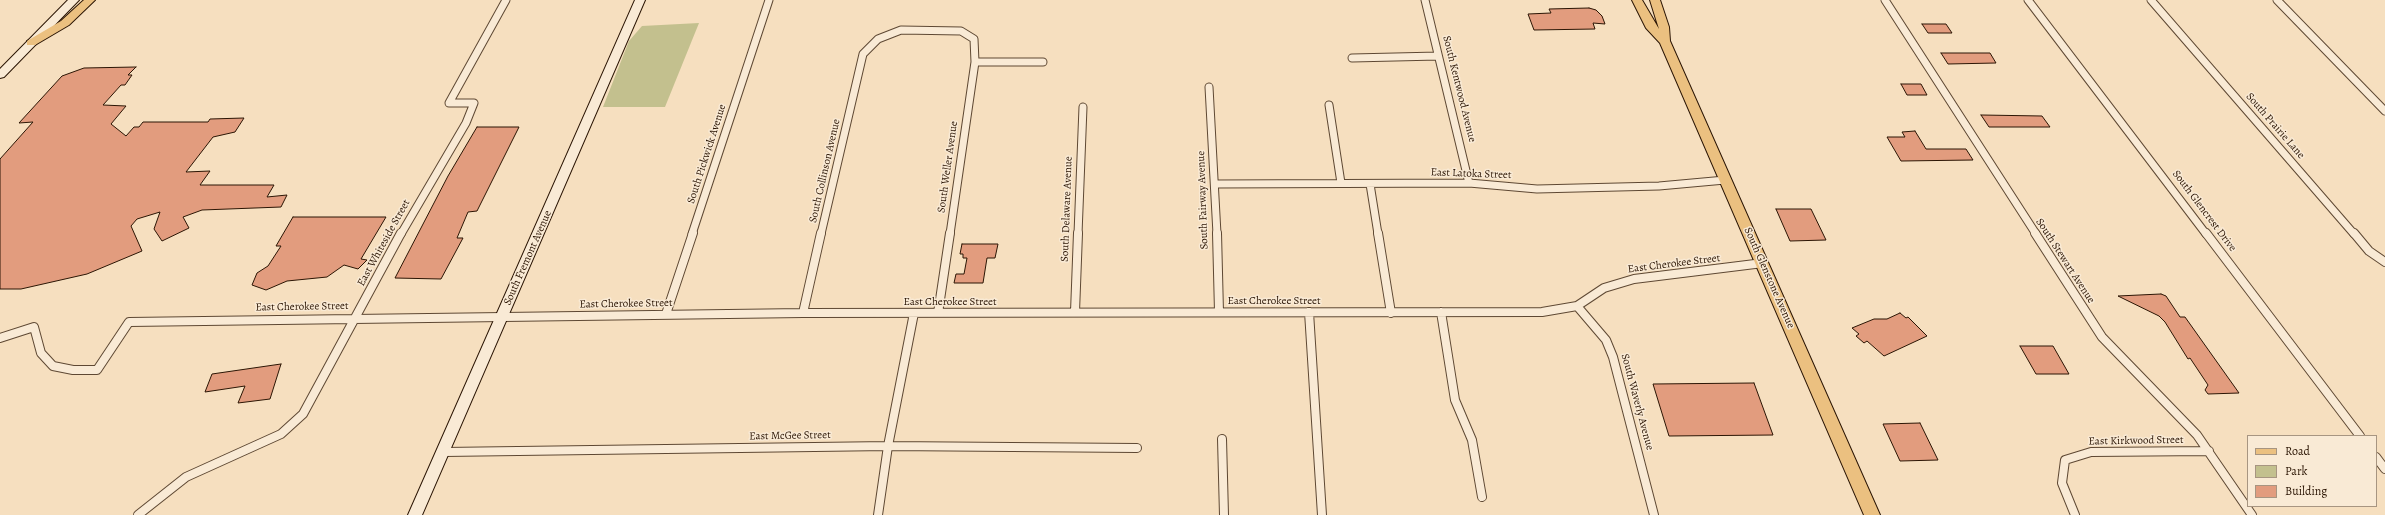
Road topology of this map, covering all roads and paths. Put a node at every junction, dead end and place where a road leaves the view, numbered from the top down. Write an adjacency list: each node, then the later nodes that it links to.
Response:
1 (74, 0): 17 (main road)
2 (90, 0): 17 (main road)
3 (506, 0): 45 (street, East Whiteside Street)
4 (640, 0): 44 (main road, South Fremont Avenue)
5 (769, 0): 43 (street, South Pickwick Avenue)
6 (1425, 0): 18 (street, South Kentwood Avenue)
7 (1637, 0): 16 (main road, South Glenstone Avenue)
8 (1655, 0): 14 (main road, South Glenstone Avenue)
9 (1662, 0): 14 (main road)
10 (1885, 0): 51 (street, South Stewart Avenue)
11 (2028, 0): 47 (street, South Glencrest Drive)
12 (2151, 0): 32 (street, South Prairie Lane)
13 (2277, 0): 26 (street)
14 (1661, 13): 16 (main road, South Glenstone Avenue)
15 (961, 31): 20 (street, South Weller Avenue); 40 (street, South Collinson Avenue)
16 (1665, 41): 27 (main road, South Glenstone Avenue)
17 (31, 44): 22 (main road)
18 (1438, 56): 19 (street); 29 (street, South Kentwood Avenue)
19 (1352, 58)
20 (975, 62): 21 (street); 42 (street, South Weller Avenue)
21 (1043, 62)
22 (0, 75)
23 (1209, 87): 30 (street, South Fairway Avenue)
24 (1329, 105): 28 (street)
25 (1083, 107): 35 (street, South Delaware Avenue)
26 (2385, 111)
27 (1725, 180): 29 (street, East Latoka Street); 33 (main road, South Glenstone Avenue)
28 (1341, 183): 30 (street, East Latoka Street); 31 (street, East Latoka Street)
29 (1469, 183): 31 (street, East Latoka Street)
30 (1215, 184): 36 (street, South Fairway Avenue)
31 (1370, 184): 38 (street)
32 (2385, 262)
33 (1763, 263): 34 (street, East Cherokee Street); 62 (main road, South Glenstone Avenue)
34 (1577, 306): 39 (street, East Cherokee Street); 61 (street, South Waverly Avenue)
35 (1075, 312): 36 (street, East Cherokee Street); 42 (street, East Cherokee Street)
36 (1219, 312): 37 (street, East Cherokee Street)
37 (1309, 312): 38 (street, East Cherokee Street); 60 (street)
38 (1391, 312): 39 (street, East Cherokee Street)
39 (1441, 312): 55 (street)
40 (803, 313): 41 (street, East Cherokee Street); 43 (street, East Cherokee Street)
41 (914, 313): 42 (street, East Cherokee Street); 49 (street)
42 (938, 313)
43 (666, 314): 44 (street, East Cherokee Street)
44 (503, 316): 45 (street, East Cherokee Street); 52 (main road, South Fremont Avenue)
45 (355, 318): 46 (street, East Cherokee Street); 56 (street, East Whiteside Street)
46 (0, 338)
47 (2359, 435)
48 (1222, 439): 59 (street)
49 (888, 446): 50 (street, East McGee Street); 52 (street, East McGee Street); 58 (street)
50 (1137, 448)
51 (2209, 451): 63 (street, East Kirkwood Street); 64 (street, South Stewart Avenue)
52 (444, 452): 57 (main road, South Fremont Avenue)
53 (2377, 458): 54 (street)
54 (2385, 469)
55 (1482, 497)
56 (138, 515)
57 (415, 515)
58 (878, 515)
59 (1224, 515)
60 (1322, 515)
61 (1654, 515)
62 (1872, 515)
63 (2075, 515)
64 (2252, 515)

